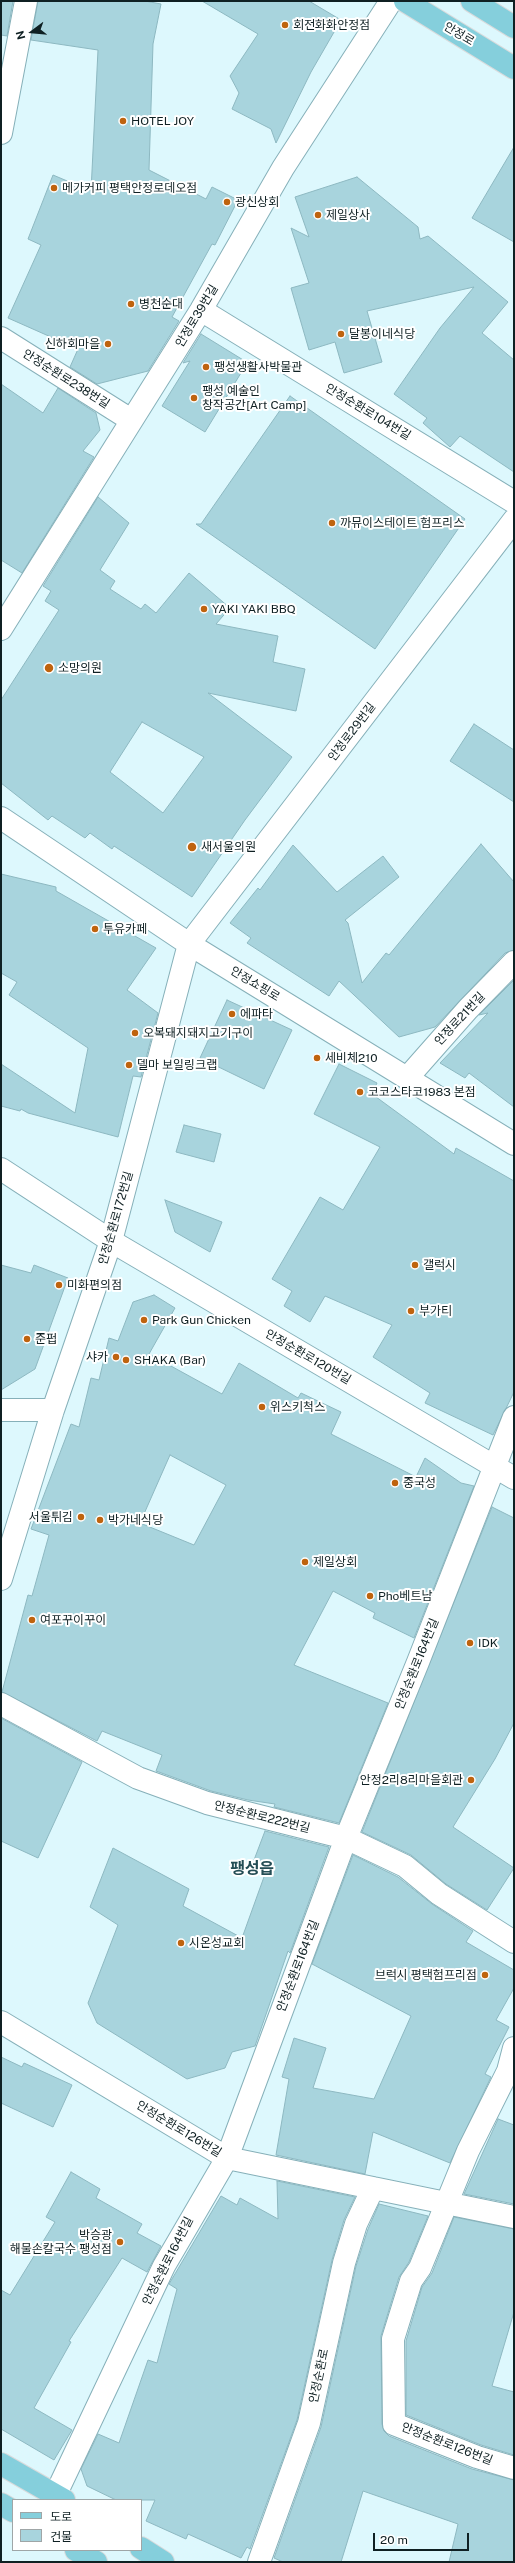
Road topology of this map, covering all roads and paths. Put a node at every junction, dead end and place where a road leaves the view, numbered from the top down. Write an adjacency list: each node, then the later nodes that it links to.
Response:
1 (26, 1): 7 (street)
2 (391, 1): 8 (street, 안정로39번길)
3 (405, 1): 6 (main road, 안정로)
4 (472, 1): 5 (main road)
5 (514, 27)
6 (514, 68)
7 (1, 133)
8 (201, 310): 10 (street, 안정로39번길); 11 (street, 안정순환로104번길)
9 (1, 338): 10 (street, 안정순환로238번길)
10 (131, 420): 13 (street, 안정로39번길)
11 (514, 502)
12 (514, 520): 15 (street, 안정로29번길)
13 (1, 629)
14 (1, 818): 15 (street, 안정쇼핑로)
15 (189, 944): 17 (street, 안정쇼핑로); 20 (street, 안정순환로172번길)
16 (514, 962): 17 (street, 안정로21번길)
17 (408, 1077): 18 (street, 안정쇼핑로)
18 (514, 1144)
19 (1, 1170): 20 (street, 안정순환로120번길)
20 (111, 1241): 22 (street, 안정순환로172번길); 24 (street, 안정순환로120번길)
21 (1, 1410): 22 (street)
22 (53, 1410): 26 (street, 안정순환로172번길)
23 (514, 1417): 24 (street, 안정순환로164번길)
24 (493, 1466): 25 (street, 안정순환로120번길); 28 (street, 안정순환로164번길)
25 (514, 1478)
26 (1, 1579)
27 (1, 1704): 28 (street, 안정순환로222번길)
28 (346, 1838): 29 (street, 안정순환로222번길); 32 (street, 안정순환로164번길)
29 (514, 1942)
30 (1, 2022): 32 (street, 안정순환로126번길)
31 (514, 2048): 34 (street, 안정순환로126번길)
32 (227, 2158): 33 (street, 안정순환로126번길); 38 (street, 안정순환로164번길)
33 (373, 2188): 34 (street, 안정순환로126번길); 45 (street, 안정순환로)
34 (446, 2204): 35 (street, 안정순환로126번길); 37 (street, 안정순환로126번길)
35 (514, 2217)
36 (1, 2464): 38 (main road)
37 (514, 2468)
38 (57, 2498)
39 (1, 2504): 40 (main road)
40 (12, 2510)
41 (142, 2549): 44 (main road)
42 (78, 2551): 43 (main road)
43 (96, 2562)
44 (163, 2562)
45 (259, 2562)

